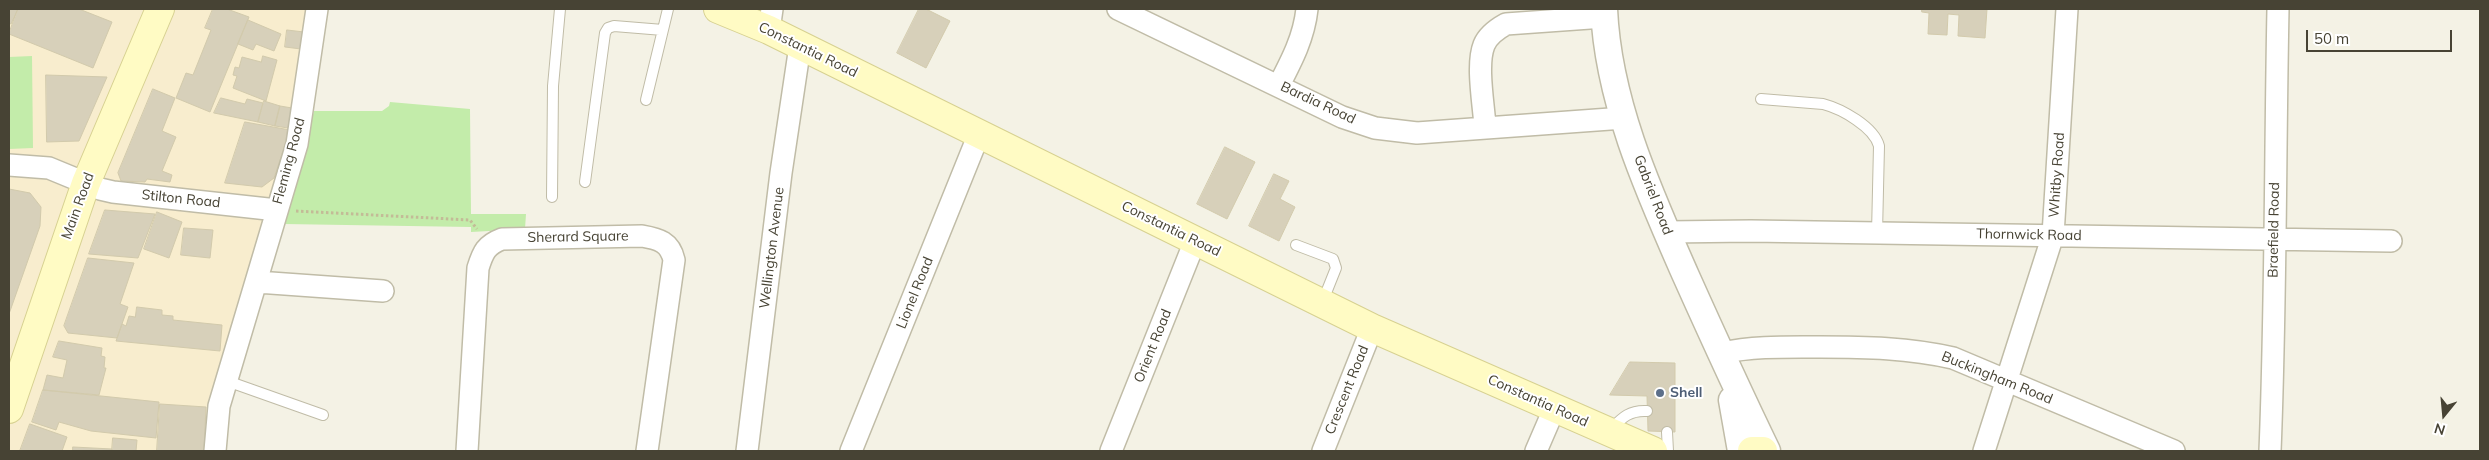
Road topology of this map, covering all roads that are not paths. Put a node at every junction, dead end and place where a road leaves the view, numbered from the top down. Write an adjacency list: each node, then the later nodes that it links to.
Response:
1 (160, 9): 22 (main road, Main Road)
2 (317, 9): 24 (street, Fleming Road)
3 (560, 9): 23 (lane)
4 (668, 9): 12 (lane)
5 (718, 9): 11 (main road, Constantia Road)
6 (1118, 9): 14 (street, Bardia Road)
7 (1307, 9): 14 (street)
8 (2067, 9): 27 (street, Whitby Road)
9 (2278, 9): 28 (street, Braefield Road)
10 (1604, 13): 17 (street, Gabriel Road); 18 (street)
11 (770, 19): 13 (main road, Constantia Road)
12 (663, 30): 16 (lane); 21 (lane)
13 (800, 46): 19 (main road, Constantia Road); 47 (street, Wellington Avenue)
14 (1279, 85): 18 (street, Bardia Road)
15 (1761, 99): 26 (lane)
16 (646, 100)
17 (1624, 118): 18 (street, Bardia Road); 25 (street, Gabriel Road)
18 (1485, 127)
19 (980, 134): 29 (main road, Constantia Road); 48 (street, Lionel Road)
20 (9, 165): 22 (street, Stilton Road)
21 (585, 182)
22 (86, 183): 24 (street, Stilton Road); 40 (main road, Main Road)
23 (552, 197)
24 (277, 210): 32 (street, Fleming Road)
25 (1666, 232): 26 (street, Thornwick Road); 36 (street, Gabriel Road)
26 (1877, 233): 27 (street, Thornwick Road)
27 (2053, 235): 28 (street, Thornwick Road); 38 (street, Whitby Road)
28 (2274, 238): 30 (street, Thornwick Road); 59 (street, Braefield Road)
29 (1195, 241): 34 (main road, Constantia Road); 49 (street, Orient Road)
30 (2390, 241)
31 (1296, 244): 34 (lane)
32 (257, 282): 33 (street); 37 (street, Fleming Road)
33 (383, 291)
34 (1322, 304): 35 (main road, Constantia Road)
35 (1372, 328): 39 (main road, Constantia Road); 50 (street, Crescent Road)
36 (1725, 363): 38 (street, Buckingham Road); 53 (street, Gabriel Road); 56 (street, Gabriel Road)
37 (227, 381): 42 (lane); 44 (street, Fleming Road)
38 (2006, 381): 57 (street, Whitby Road); 58 (street, Buckingham Road)
39 (1554, 407): 43 (main road, Constantia Road); 51 (street)
40 (9, 409)
41 (1647, 411): 43 (lane)
42 (323, 415)
43 (1640, 441): 52 (lane)
44 (215, 451)
45 (467, 451): 46 (street, Sherard Square)
46 (647, 451)
47 (747, 451)
48 (850, 451)
49 (1111, 451)
50 (1323, 451)
51 (1536, 451)
52 (1668, 451)
53 (1741, 451)
54 (1752, 451): 55 (main road)
55 (1763, 451)
56 (1767, 451)
57 (1984, 451)
58 (2174, 451)
59 (2270, 451)

